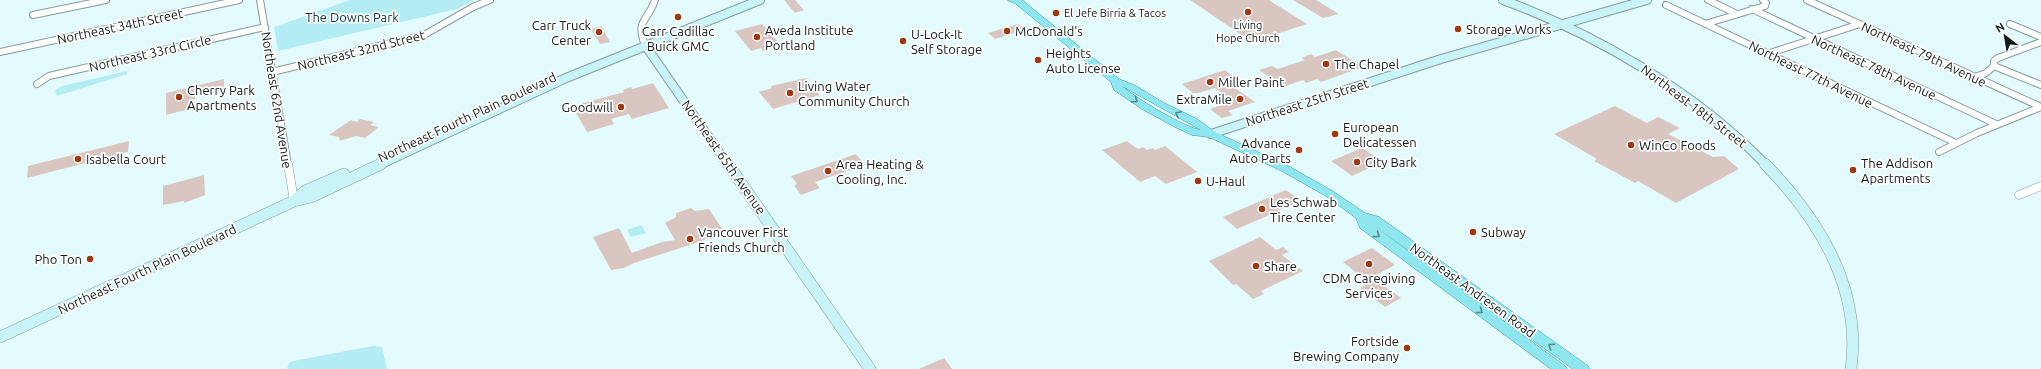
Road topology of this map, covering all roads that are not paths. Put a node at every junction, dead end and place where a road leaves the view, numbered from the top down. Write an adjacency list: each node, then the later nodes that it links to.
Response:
1 (106, 0): 16 (street)
2 (239, 0): 26 (street, Northeast 34th Street)
3 (260, 0): 21 (street, Northeast 62nd Avenue)
4 (490, 0): 29 (street, Northeast 32nd Street)
5 (655, 0): 25 (street)
6 (760, 0): 25 (main road, Northeast Fourth Plain Boulevard)
7 (1503, 0): 17 (main road, Northeast 18th Street)
8 (1647, 0): 17 (main road, Northeast 25th Street)
9 (1708, 0): 15 (street)
10 (1807, 0): 19 (street, Northeast 79th Avenue)
11 (1017, 1): 35 (main road, Northeast Andresen Road)
12 (1764, 2): 14 (street)
13 (1666, 5): 18 (street, Northeast 77th Avenue)
14 (1752, 9): 15 (street); 23 (street, Northeast 78th Avenue)
15 (1737, 14): 18 (street)
16 (33, 15)
17 (1564, 24): 35 (main road, Northeast 25th Street); 46 (main road, Northeast 18th Street)
18 (1705, 24): 27 (street, Northeast 77th Avenue)
19 (1860, 24): 23 (street); 30 (street, Northeast 79th Avenue)
20 (2010, 24): 22 (street)
21 (265, 27): 29 (street, Northeast 62nd Avenue); 31 (street, Northeast 33rd Circle)
22 (2041, 37)
23 (1814, 39): 27 (street); 34 (street, Northeast 78th Avenue)
24 (2041, 42): 28 (street)
25 (645, 44): 40 (main road, Northeast Fourth Plain Boulevard); 43 (main road, Northeast 65th Avenue)
26 (0, 52)
27 (1770, 53): 36 (street, Northeast 77th Avenue)
28 (1994, 66): 30 (street); 32 (street)
29 (272, 72): 40 (street, Northeast 62nd Avenue)
30 (1975, 77): 33 (street, Northeast 79th Avenue)
31 (37, 84)
32 (2041, 85)
33 (2041, 107): 34 (street)
34 (1996, 124): 36 (street)
35 (1211, 134): 41 (main road, Northeast Andresen Road)
36 (1956, 143): 37 (street)
37 (1939, 152)
38 (2041, 186): 39 (street)
39 (2019, 196)
40 (294, 201): 42 (main road, Northeast Fourth Plain Boulevard)
41 (1361, 216): 44 (main road, Northeast Andresen Road, one-way to 44); 45 (main road, Northeast Andresen Road, one-way to 41)
42 (0, 337)
43 (870, 369)
44 (1560, 369)
45 (1583, 369)
46 (1851, 369)

